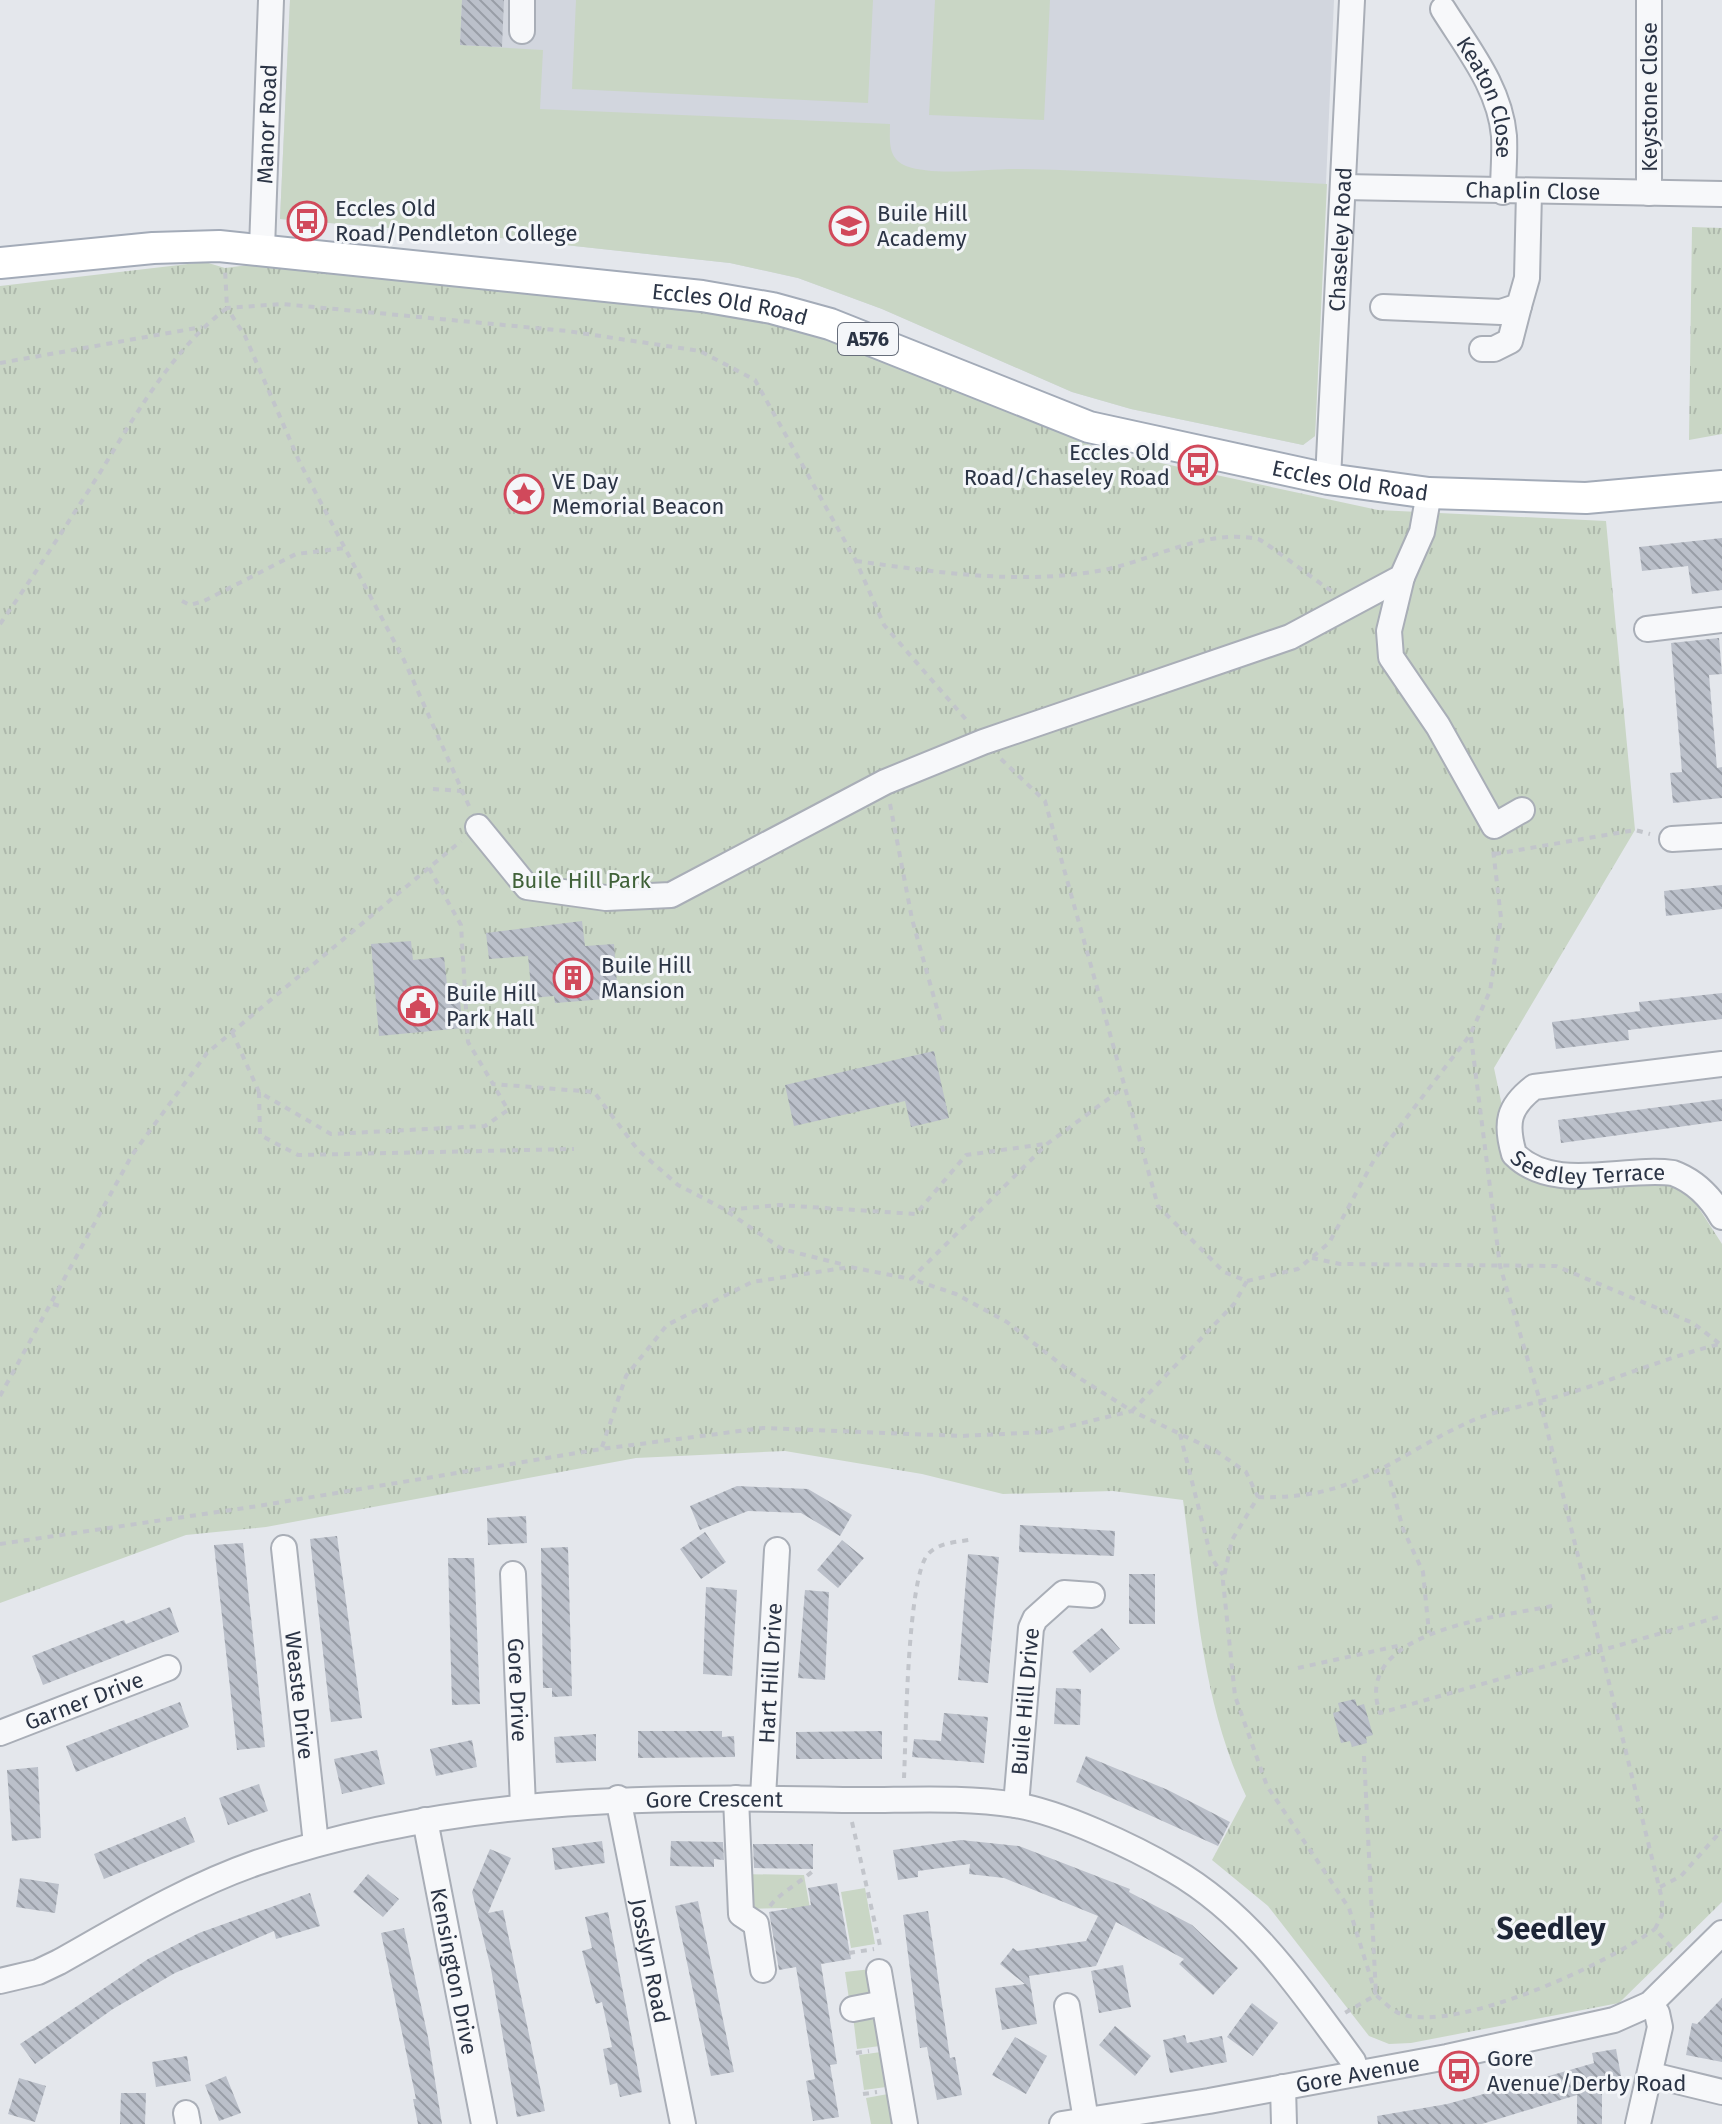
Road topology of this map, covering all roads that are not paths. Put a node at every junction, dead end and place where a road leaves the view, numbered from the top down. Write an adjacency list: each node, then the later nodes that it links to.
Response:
1 (271, 0): 12 (street, Manor Road)
2 (522, 0): 6 (street)
3 (1352, 0): 7 (street, Chaseley Road)
4 (1649, 0): 10 (street, Keystone Close)
5 (1443, 9): 8 (street, Keaton Close)
6 (522, 31)
7 (1343, 187): 8 (street, Chaplin Close); 17 (street, Chaseley Road)
8 (1503, 192): 9 (street, Chaplin Close)
9 (1529, 192): 10 (street, Chaplin Close); 14 (street)
10 (1649, 193): 11 (street, Chaplin Close)
11 (1722, 194)
12 (262, 248): 13 (main road, Eccles Old Road / A576); 17 (main road, Eccles Old Road / A576)
13 (0, 263)
14 (1521, 303): 15 (street); 16 (street)
15 (1383, 307)
16 (1482, 349)
17 (1328, 479): 19 (main road, Eccles Old Road / A576)
18 (1722, 486): 19 (main road, Eccles Old Road / A576)
19 (1429, 493): 20 (street)
20 (1402, 577): 23 (street); 24 (street)
21 (1722, 620): 22 (street)
22 (1647, 629)
23 (1522, 810)
24 (478, 827)
25 (1722, 836): 26 (street)
26 (1672, 839)
27 (1722, 1064): 28 (street, Seedley Terrace)
28 (1722, 1217)
29 (284, 1548): 41 (street, Weaste Drive)
30 (777, 1550): 35 (street, Hart Hill Drive)
31 (513, 1574): 39 (street, Gore Drive)
32 (1092, 1595): 38 (street, Buile Hill Drive)
33 (168, 1668): 34 (street, Garner Drive)
34 (0, 1733)
35 (763, 1797): 37 (street, Gore Crescent); 38 (street, Gore Crescent)
36 (618, 1798): 37 (street, Gore Crescent); 39 (street, Gore Crescent); 56 (street, Josslyn Road)
37 (736, 1798): 44 (street)
38 (1016, 1805): 50 (street, Gore Crescent)
39 (523, 1806): 40 (street, Gore Crescent)
40 (425, 1820): 41 (street, Gore Crescent); 55 (street, Kensington Drive)
41 (316, 1844): 45 (street, Gore Crescent)
42 (1722, 1933): 47 (street)
43 (879, 1960): 46 (street)
44 (763, 1970)
45 (0, 1981)
46 (884, 2003): 49 (street); 57 (street)
47 (1650, 2004): 50 (street, Gore Avenue); 51 (street)
48 (1067, 2006): 54 (street)
49 (853, 2009)
50 (1357, 2073): 52 (street, Gore Avenue)
51 (1652, 2075): 53 (street); 59 (street)
52 (1283, 2087): 54 (street, Gore Avenue); 58 (street)
53 (1722, 2092)
54 (1074, 2122)
55 (484, 2124)
56 (683, 2124)
57 (905, 2124)
58 (1284, 2124)
59 (1638, 2124)

